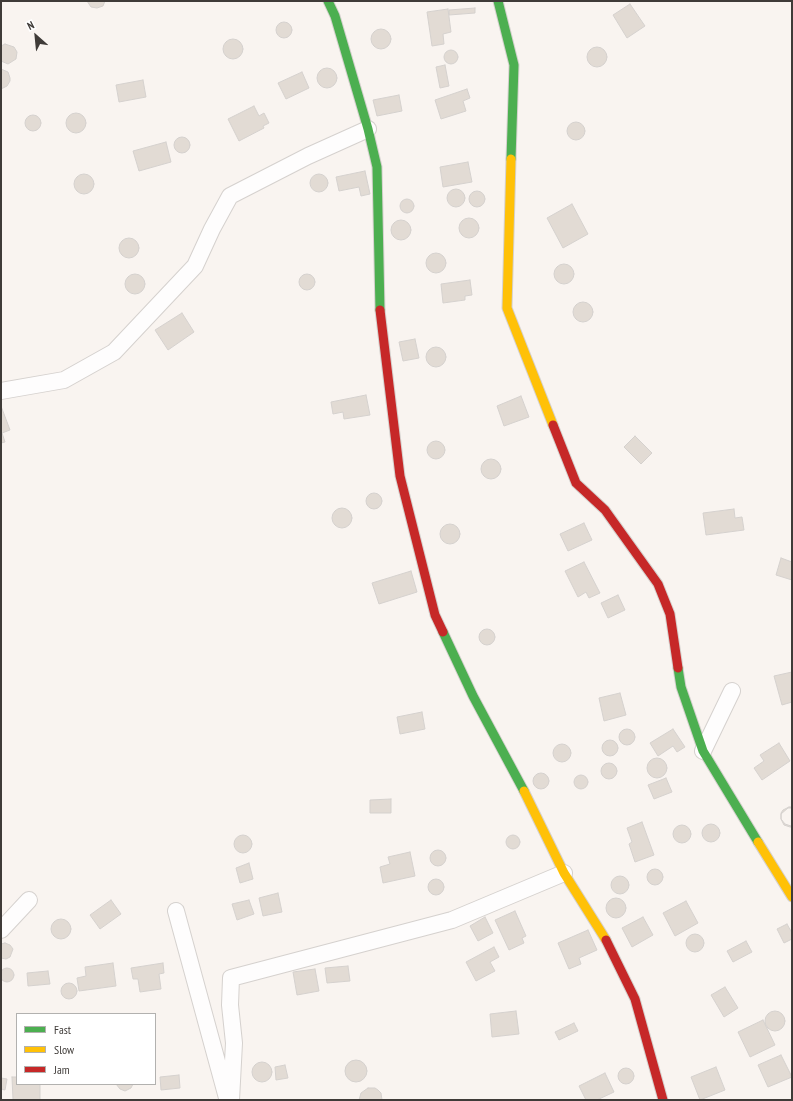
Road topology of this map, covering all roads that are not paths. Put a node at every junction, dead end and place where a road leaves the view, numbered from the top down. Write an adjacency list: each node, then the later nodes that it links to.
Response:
1 (328, 1): 3 (street)
2 (498, 1): 6 (street)
3 (368, 129): 4 (street); 7 (street)
4 (1, 391)
5 (732, 691): 6 (street)
6 (703, 751): 8 (street)
7 (564, 873): 13 (street); 14 (street)
8 (792, 897)
9 (29, 900): 11 (street)
10 (176, 911): 12 (street)
11 (1, 930)
12 (227, 1100)
13 (231, 1100)
14 (663, 1100)

